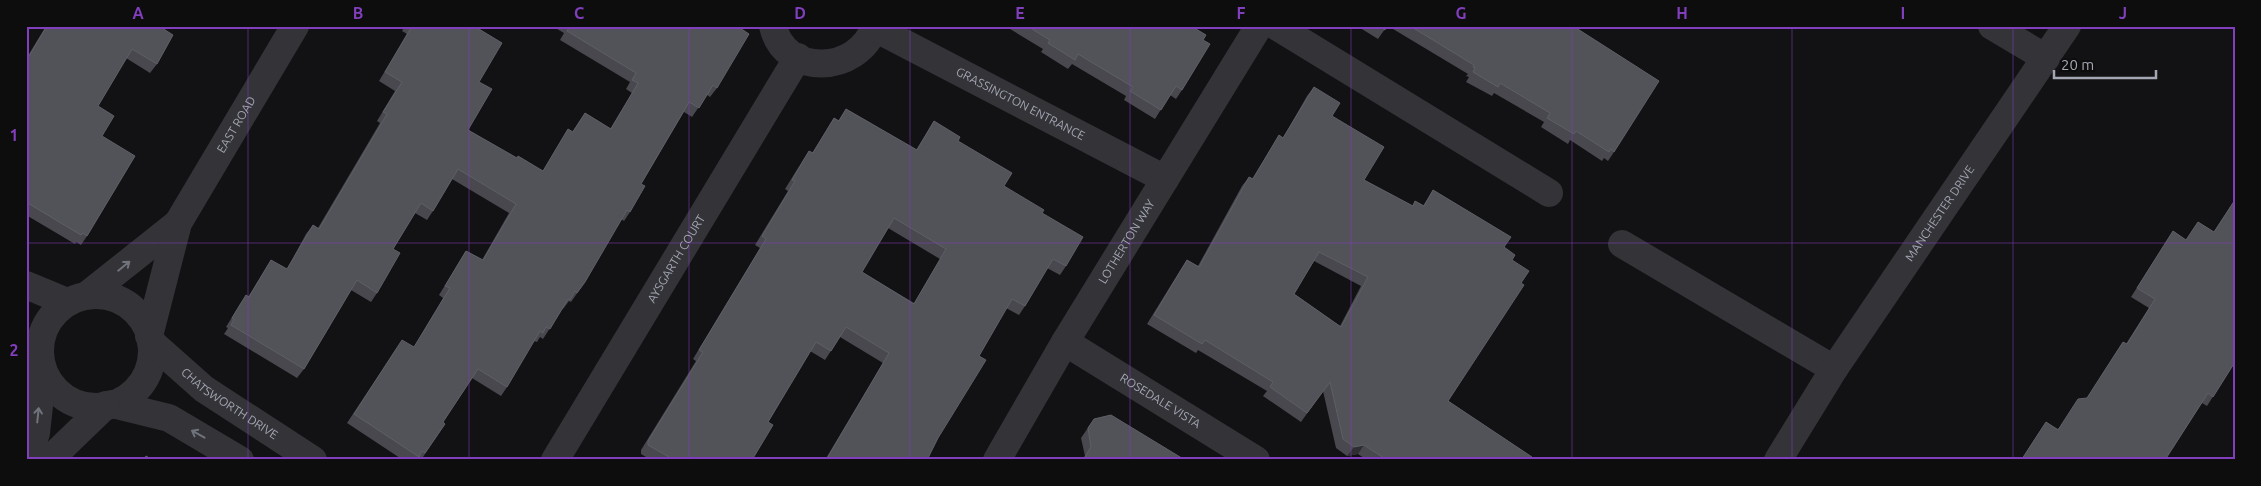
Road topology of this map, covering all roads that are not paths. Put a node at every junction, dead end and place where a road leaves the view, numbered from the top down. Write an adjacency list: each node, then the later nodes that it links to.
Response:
1 (295, 26): 12 (street, EAST ROAD)
2 (773, 26): 8 (street)
3 (1259, 26): 10 (street, LOTHERTON WAY)
4 (1276, 26): 11 (street)
5 (1992, 26): 9 (street)
6 (2067, 26): 9 (street, MANCHESTER DRIVE)
7 (875, 27): 8 (street); 10 (street, GRASSINGTON ENTRANCE)
8 (798, 57): 25 (street, AYSGARTH COURT)
9 (2046, 58): 19 (street, MANCHESTER DRIVE)
10 (1165, 179): 17 (street, LOTHERTON WAY)
11 (1549, 193)
12 (178, 223): 15 (street, EAST ROAD, one-way to 12); 16 (street, EAST ROAD)
13 (1622, 244): 19 (street)
14 (26, 285): 15 (street)
15 (76, 299): 16 (street); 18 (street)
16 (150, 339): 20 (street); 24 (street, CHATSWORTH DRIVE)
17 (1065, 342): 26 (street, LOTHERTON WAY); 27 (street, ROSEDALE VISTA)
18 (36, 356): 20 (street); 21 (street, one-way to 18)
19 (1834, 369): 28 (street, MANCHESTER DRIVE)
20 (109, 405): 22 (street); 23 (street, one-way to 20)
21 (27, 460)
22 (49, 460)
23 (240, 460)
24 (313, 460)
25 (555, 460)
26 (997, 460)
27 (1256, 460)
28 (1778, 460)

